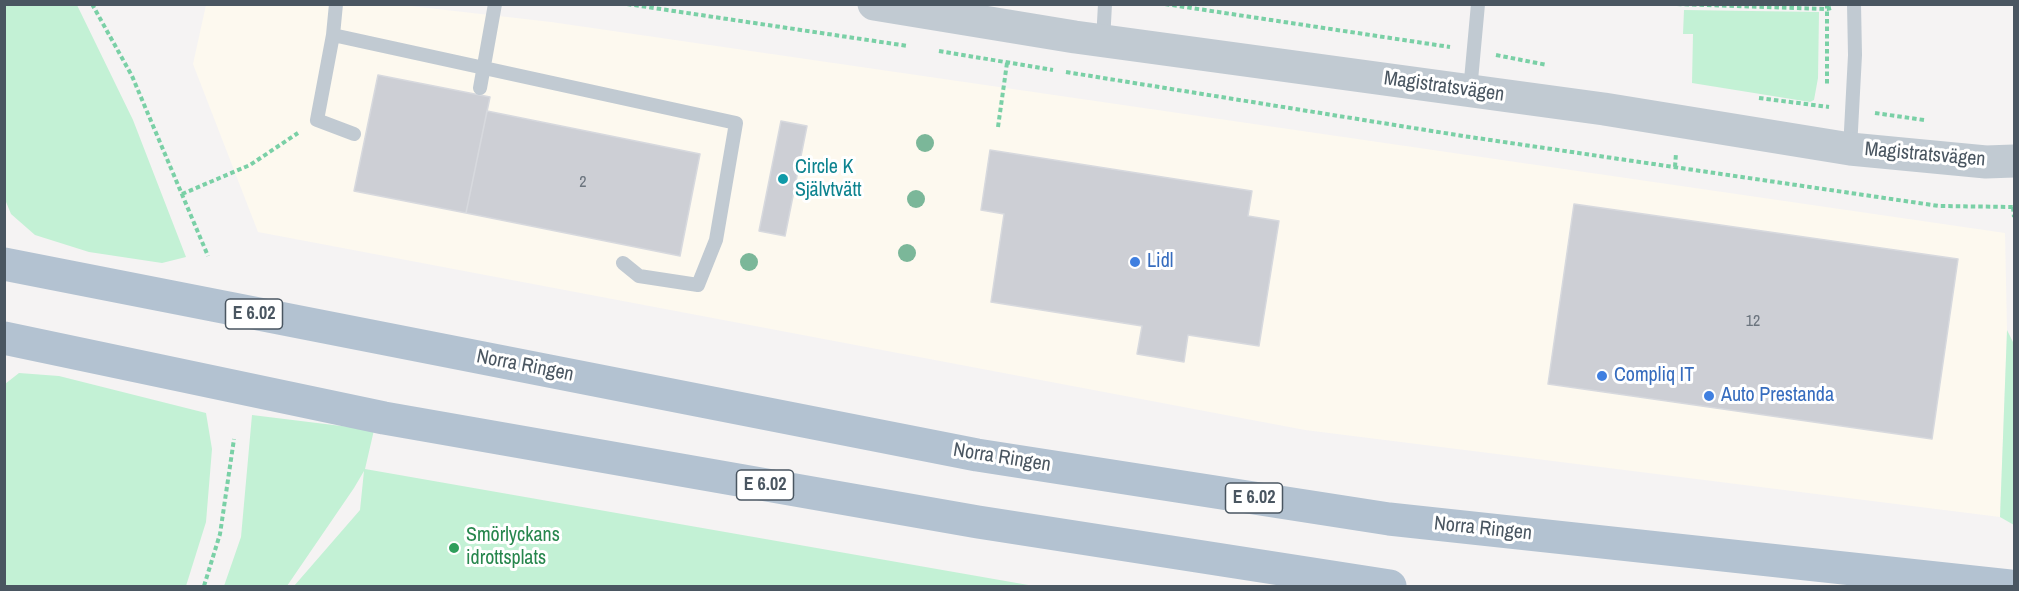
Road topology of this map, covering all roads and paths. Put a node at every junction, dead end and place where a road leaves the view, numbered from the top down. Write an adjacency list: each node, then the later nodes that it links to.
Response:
1 (92, 4): 35 (path)
2 (336, 4): 14 (lane)
3 (495, 4): 21 (lane)
4 (627, 4): 16 (path)
5 (874, 4): 15 (street, Magistratsvägen)
6 (1105, 4): 15 (lane)
7 (1165, 4): 18 (path)
8 (1478, 4): 18 (lane)
9 (1677, 4): 11 (path)
10 (1854, 4): 28 (lane)
11 (1701, 5): 12 (path)
12 (1827, 7): 13 (path); 27 (path)
13 (1833, 7)
14 (333, 35): 21 (lane); 29 (lane)
15 (1103, 41): 25 (street, Magistratsvägen)
16 (920, 48)
17 (931, 50): 19 (path)
18 (1474, 51): 20 (path); 25 (lane)
19 (1007, 63): 22 (path); 31 (path)
20 (1558, 67)
21 (484, 68): 24 (lane); 39 (lane)
22 (1054, 70)
23 (1066, 72): 36 (path)
24 (480, 88)
25 (1470, 91): 33 (street, Magistratsvägen)
26 (1758, 98): 27 (path)
27 (1827, 107): 28 (path)
28 (1852, 110): 30 (path); 33 (lane)
29 (317, 120): 32 (lane); 35 (path)
30 (1932, 121)
31 (998, 127)
32 (354, 134)
33 (1850, 149): 34 (street, Magistratsvägen)
34 (2014, 161)
35 (182, 194): 38 (path)
36 (2014, 207): 37 (path)
37 (2014, 217)
38 (208, 256)
39 (623, 263)
40 (4, 264): 45 (main road, Norra Ringen / E 6.02)
41 (4, 338): 44 (main road, E 6.02)
42 (234, 439): 43 (path)
43 (204, 586)
44 (1390, 586)
45 (2010, 586)

